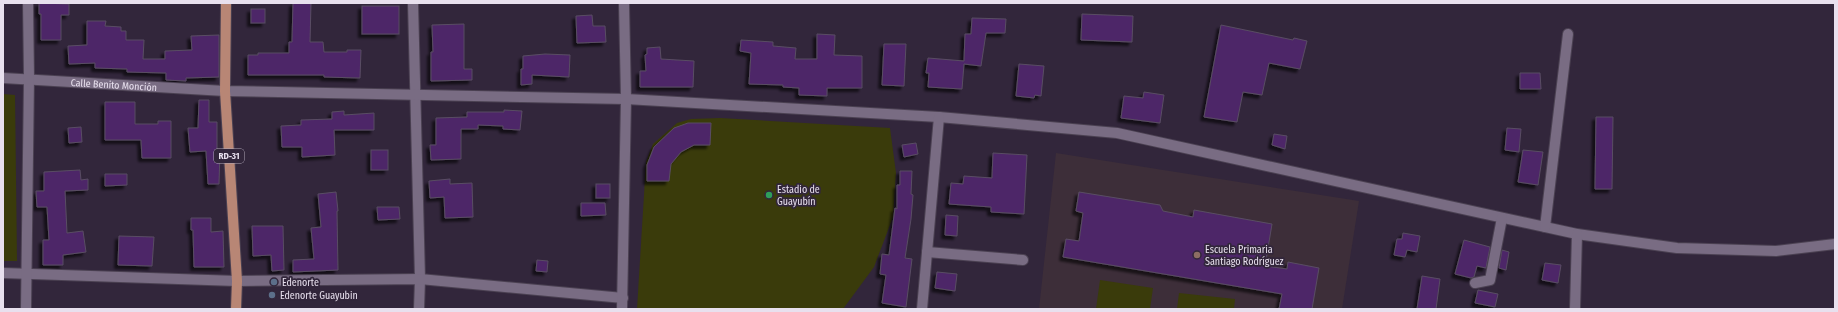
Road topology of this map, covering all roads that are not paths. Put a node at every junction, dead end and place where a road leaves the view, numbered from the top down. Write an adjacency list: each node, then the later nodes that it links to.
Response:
1 (28, 3): 7 (street)
2 (226, 3): 8 (main road, RD-31)
3 (412, 3): 9 (street)
4 (624, 3): 10 (street)
5 (1568, 34): 13 (street)
6 (3, 78): 7 (street, Calle Benito Monción)
7 (29, 78): 8 (street, Calle Benito Monción); 19 (street)
8 (225, 90): 9 (street, Calle Benito Monción); 21 (main road, RD-31)
9 (415, 94): 10 (street, Calle Benito Monción); 20 (street)
10 (626, 99): 11 (street, Calle Benito Monción); 23 (street)
11 (939, 117): 12 (street, Calle Benito Monción); 16 (street)
12 (1502, 218): 13 (street, Calle Benito Monción); 22 (street)
13 (1545, 227): 14 (street, Calle Benito Monción)
14 (1577, 234): 15 (street, Calle Benito Monción); 29 (street)
15 (1835, 244)
16 (927, 252): 17 (street); 28 (street)
17 (1023, 260)
18 (3, 273): 19 (street)
19 (26, 275): 21 (street); 24 (street)
20 (420, 280): 21 (street); 23 (street); 26 (street)
21 (237, 281): 25 (main road, RD-31)
22 (1475, 283)
23 (623, 298): 27 (street)
24 (26, 309)
25 (236, 309)
26 (419, 309)
27 (622, 309)
28 (922, 309)
29 (1575, 309)

